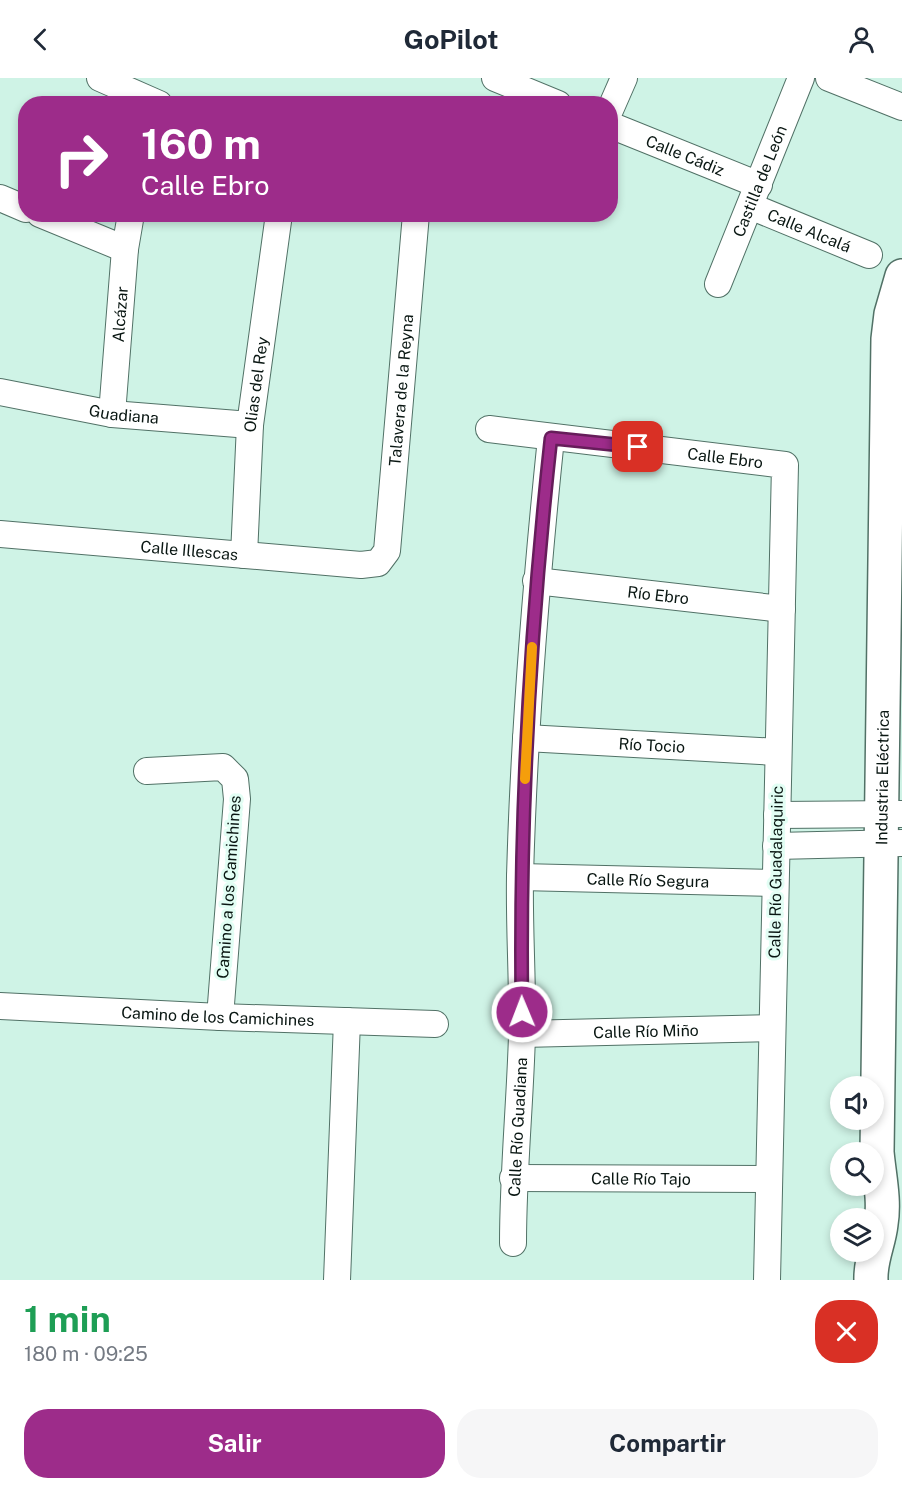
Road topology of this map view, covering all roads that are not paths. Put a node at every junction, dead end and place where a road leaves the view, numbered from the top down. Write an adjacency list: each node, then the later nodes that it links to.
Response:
1 (100, 78): 6 (street)
2 (495, 78): 7 (street)
3 (624, 78): 8 (street)
4 (801, 78): 11 (street, Castilla de León)
5 (829, 78): 9 (street)
6 (139, 96)
7 (539, 96)
8 (616, 96)
9 (902, 107)
10 (618, 129): 11 (street, Calle Cádiz)
11 (754, 196): 19 (street, Calle Alcalá); 21 (street, Castilla de León)
12 (0, 198): 13 (street)
13 (18, 205)
14 (59, 222): 18 (street)
15 (130, 222): 18 (street, Alcázar)
16 (278, 222): 24 (street, Olias del Rey)
17 (415, 222): 30 (street, Talavera de la Reyna)
18 (125, 249): 23 (street, Alcázar)
19 (869, 255)
20 (902, 276): 37 (street, Industria Eléctrica)
21 (718, 284)
22 (0, 392): 23 (street, Guadiana)
23 (112, 414): 24 (street, Guadiana)
24 (250, 425): 29 (street, Olias del Rey)
25 (489, 429): 26 (street, Calle Ebro)
26 (551, 438): 27 (street, Calle Ebro); 31 (street, Calle Río Guadiana)
27 (785, 465): 32 (street, Calle Río Guadalaquiric)
28 (0, 534): 29 (street, Calle Illescas)
29 (244, 555): 30 (street, Calle Illescas)
30 (378, 563)
31 (536, 581): 32 (street, Río Ebro); 33 (street, Calle Río Guadiana)
32 (782, 609): 34 (street, Calle Río Guadalaquiric)
33 (526, 738): 34 (street, Río Tocio); 39 (street, Calle Río Guadiana)
34 (778, 752): 36 (street, Calle Río Guadalaquiric)
35 (147, 771): 42 (street, Camino a los Camichines)
36 (777, 815): 37 (street); 38 (street, Calle Río Guadalaquiric)
37 (891, 829): 38 (street); 54 (street, Industria Eléctrica)
38 (776, 846): 40 (street, Calle Río Guadalaquiric)
39 (520, 877): 40 (street, Calle Río Segura); 46 (street, Calle Río Guadiana)
40 (775, 884): 45 (street, Calle Río Guadalaquiric)
41 (0, 1006): 42 (street, Camino de los Camichines)
42 (220, 1017): 43 (street, Camino de los Camichines)
43 (347, 1021): 44 (street, Camino de los Camichines); 52 (street)
44 (435, 1024)
45 (772, 1028): 46 (street, Calle Río Miño); 49 (street, Calle Río Guadalaquiric)
46 (522, 1034): 48 (street, Calle Río Guadiana)
47 (902, 1168): 50 (street)
48 (513, 1178): 49 (street, Calle Río Tajo); 51 (street, Calle Río Guadiana)
49 (769, 1179): 53 (street, Calle Río Guadalaquiric)
50 (902, 1239)
51 (513, 1243)
52 (337, 1280)
53 (766, 1280)
54 (871, 1280)

